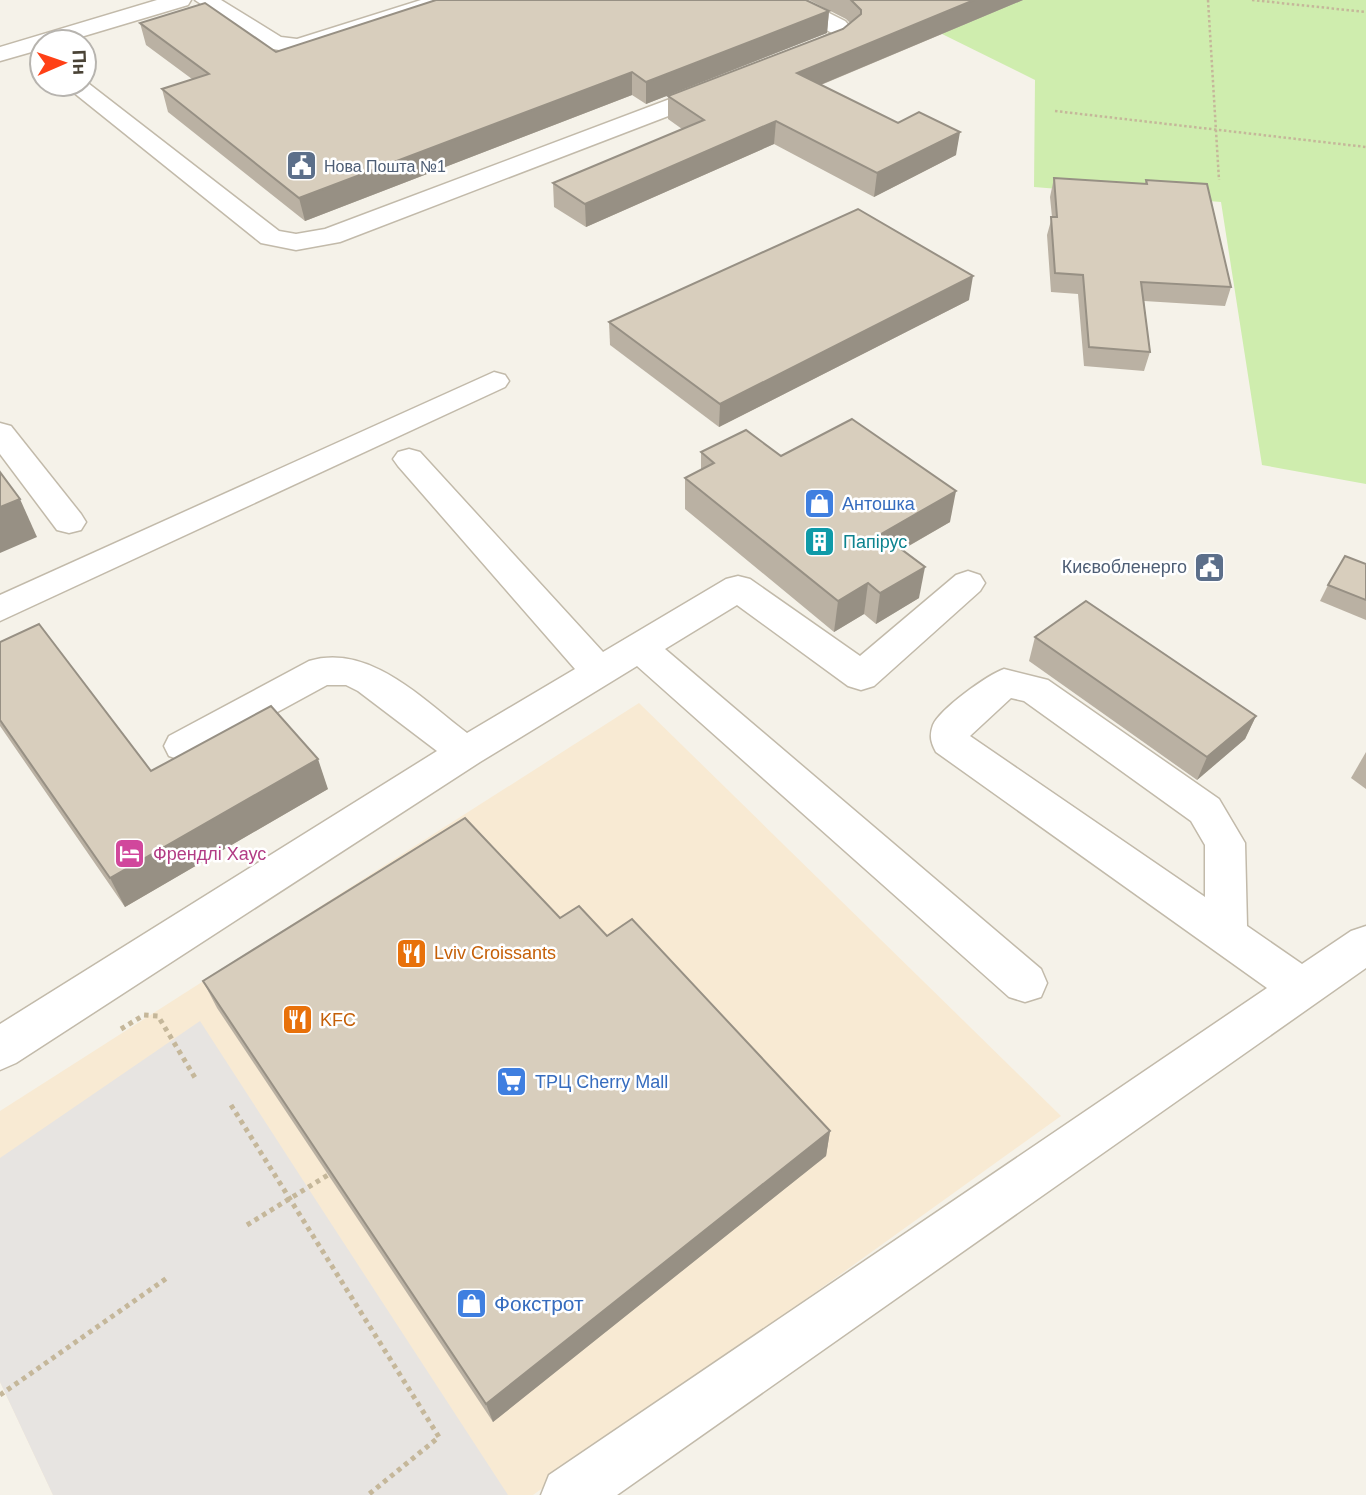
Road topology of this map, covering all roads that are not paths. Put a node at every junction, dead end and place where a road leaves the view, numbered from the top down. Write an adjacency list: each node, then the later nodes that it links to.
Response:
1 (180, 0): 5 (lane)
2 (205, 0): 3 (lane)
3 (443, 0)
4 (786, 0): 8 (lane)
5 (98, 29)
6 (28, 52): 7 (lane)
7 (0, 54)
8 (781, 64)
9 (743, 79): 10 (lane)
10 (93, 98)
11 (494, 381): 16 (lane)
12 (0, 433): 14 (lane)
13 (409, 459): 18 (lane)
14 (69, 522)
15 (968, 583): 17 (lane)
16 (0, 609)
17 (639, 647): 18 (lane); 23 (lane)
18 (598, 670): 20 (lane)
19 (183, 746): 20 (lane)
20 (466, 752): 25 (lane)
21 (1226, 936): 21 (lane); 24 (lane)
22 (1366, 944): 24 (lane)
23 (1025, 983)
24 (1302, 988): 26 (lane)
25 (0, 1049)
26 (569, 1495)

